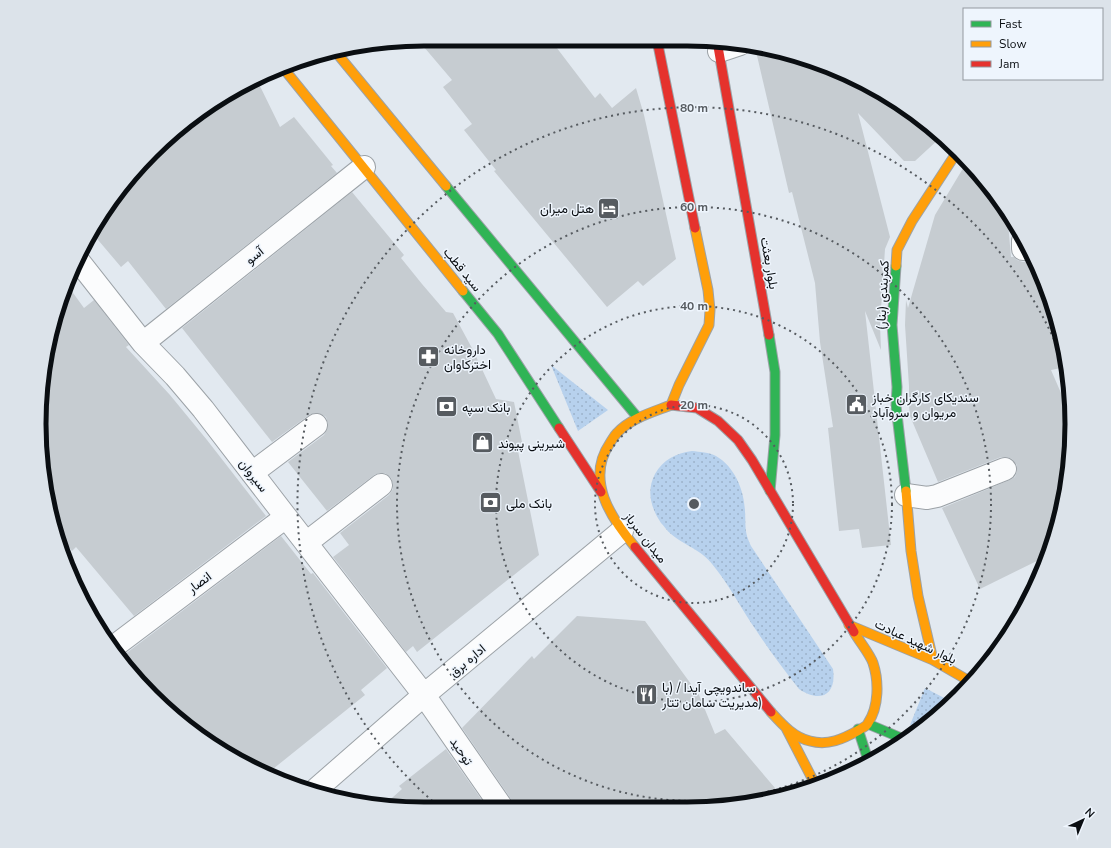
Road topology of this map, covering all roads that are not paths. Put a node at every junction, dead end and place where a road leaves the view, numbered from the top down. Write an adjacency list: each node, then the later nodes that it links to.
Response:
1 (659, 46): 9 (street)
2 (718, 48): 15 (street, بلوار بعثت)
3 (339, 56): 10 (street)
4 (287, 72): 6 (street, سید قطب)
5 (954, 157): 16 (street, کمربندی (بنار))
6 (364, 167): 8 (street, آسو); 17 (street, سید قطب)
7 (81, 265): 8 (street, سیروان)
8 (143, 343): 13 (street, سیروان)
9 (671, 405): 10 (street, میدان سرباز); 15 (street, میدان سرباز)
10 (638, 418): 17 (street, میدان سرباز)
11 (316, 425): 13 (street)
12 (1005, 470): 16 (street)
13 (252, 473): 18 (street, سیروان)
14 (381, 485): 20 (street)
15 (770, 491): 21 (street, میدان سرباز)
16 (906, 496): 23 (street, کمربندی (بنار))
17 (604, 498): 19 (street, میدان سرباز)
18 (286, 517): 20 (street, سیروان); 22 (street, انصار)
19 (622, 531): 25 (street, اداره برق); 27 (street, میدان سرباز)
20 (306, 543): 25 (street, سیروان)
21 (849, 625): 23 (street, بلوار شهید عبادت); 26 (street, میدان سرباز)
22 (117, 644)
23 (932, 660): 24 (street, بلوار شهید عبادت)
24 (965, 679)
25 (424, 696): 32 (street, اداره برق); 33 (street, توحید)
26 (868, 724): 28 (street, میدان سرباز); 29 (street)
27 (786, 728): 28 (street, میدان سرباز); 31 (street)
28 (858, 729): 30 (street)
29 (899, 737)
30 (867, 756)
31 (813, 780)
32 (319, 787)
33 (497, 802)

